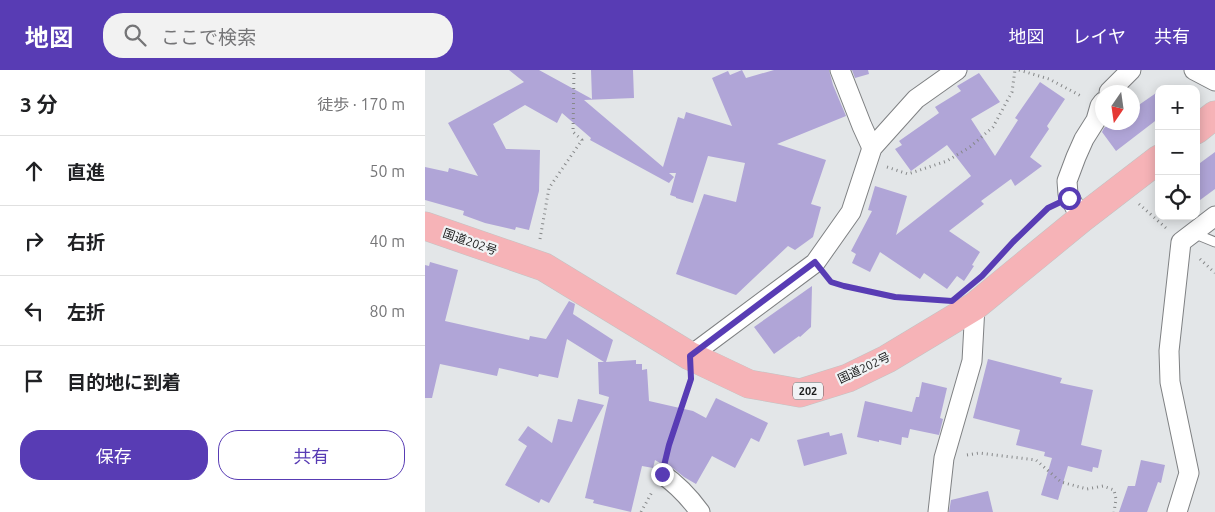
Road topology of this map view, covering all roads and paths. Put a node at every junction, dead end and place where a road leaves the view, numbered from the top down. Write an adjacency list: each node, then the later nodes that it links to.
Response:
1 (574, 70): 24 (path)
2 (840, 70): 14 (street)
3 (957, 70): 14 (street)
4 (1015, 70): 14 (path)
5 (1019, 70): 10 (path)
6 (1131, 70): 9 (street)
7 (1194, 70): 8 (street)
8 (1215, 81)
9 (1118, 85)
10 (1095, 97)
11 (1215, 115): 13 (highway)
12 (1095, 122): 17 (street)
13 (1200, 127)
14 (869, 154): 23 (street)
15 (1155, 162): 16 (highway, 国道202号 / 202)
16 (1121, 189): 17 (highway, 国道202号 / 202); 21 (path)
17 (1075, 208): 20 (path); 26 (highway, 国道202号 / 202)
18 (1215, 216): 21 (street)
19 (425, 226): 24 (highway, 国道202号 / 202)
20 (1020, 235)
21 (1187, 237): 22 (lane); 34 (street)
22 (1215, 242)
23 (815, 262): 25 (path); 27 (street)
24 (536, 265): 27 (highway, 国道202号 / 202)
25 (943, 300)
26 (975, 306): 27 (highway, 国道202号 / 202); 28 (street)
27 (690, 356): 29 (path)
28 (944, 458): 32 (street); 33 (path)
29 (662, 474): 30 (path); 31 (street)
30 (641, 512)
31 (700, 512)
32 (938, 512)
33 (1114, 512)
34 (1177, 512)

